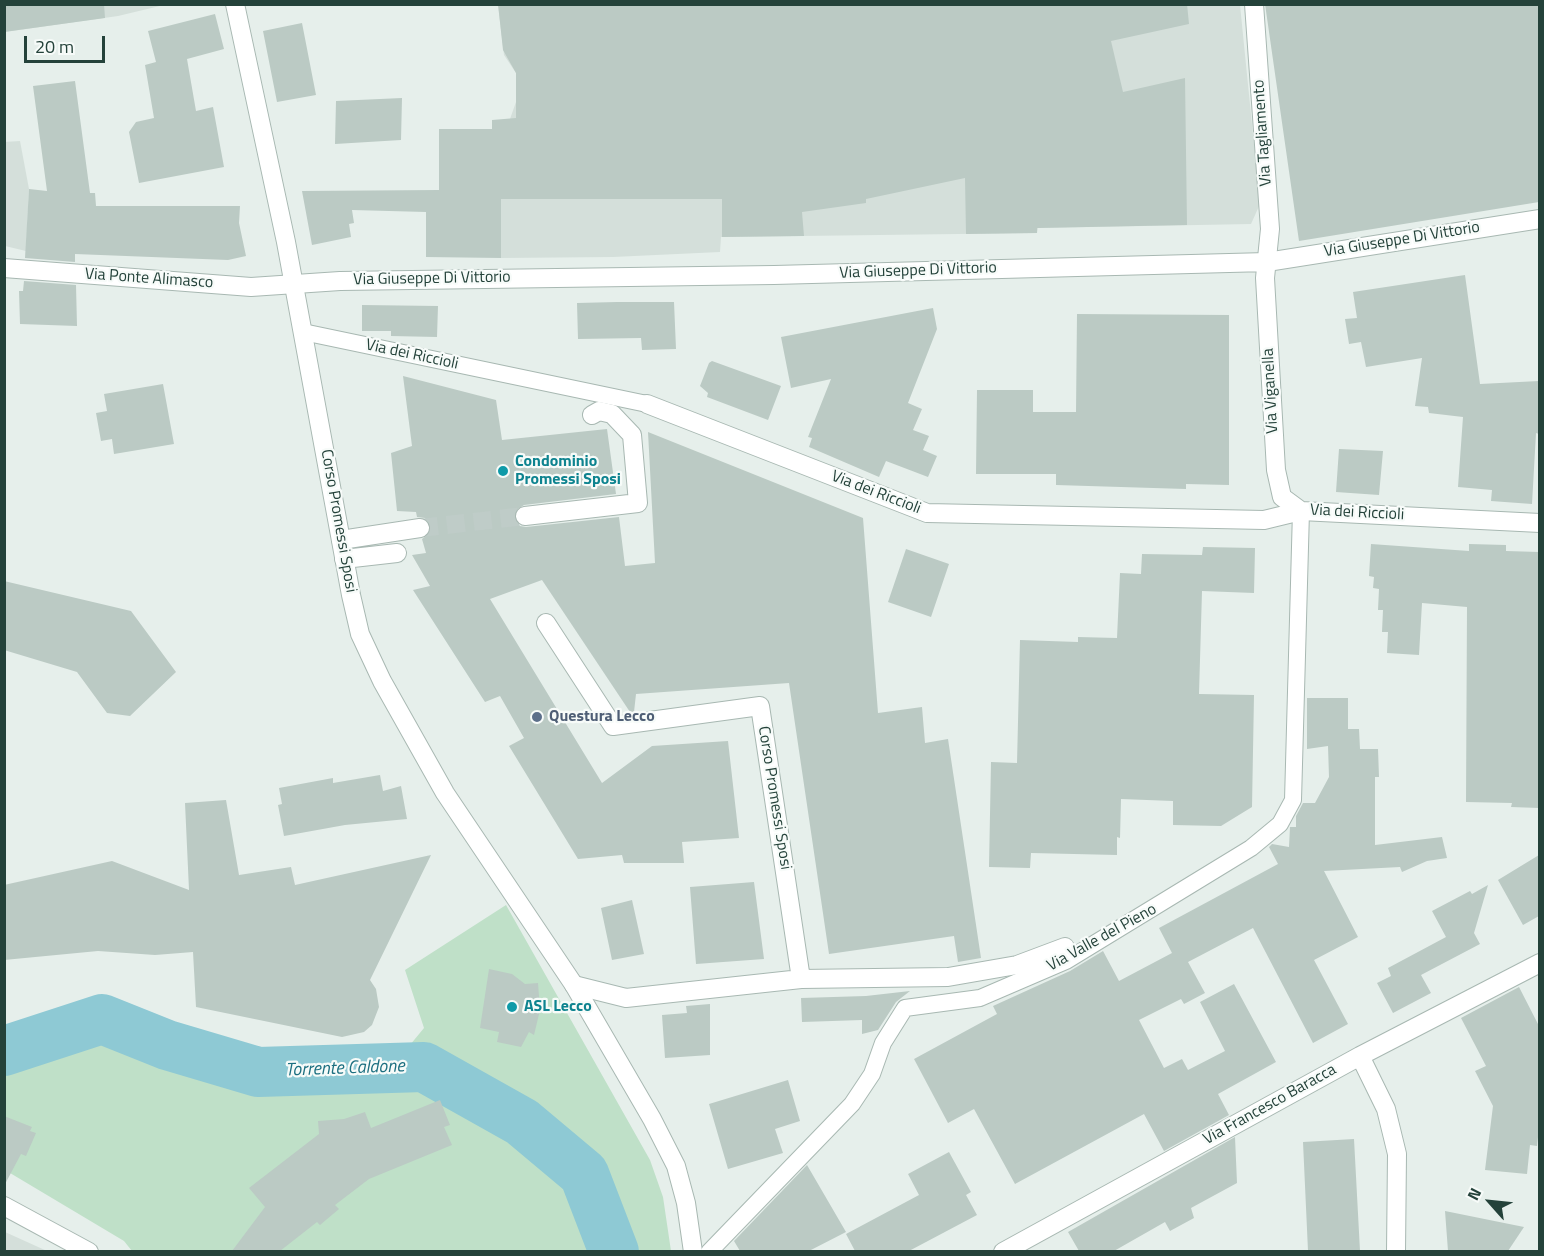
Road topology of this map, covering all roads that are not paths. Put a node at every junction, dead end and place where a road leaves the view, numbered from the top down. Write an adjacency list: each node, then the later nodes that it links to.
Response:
1 (235, 4): 6 (street, Corso Promessi Sposi)
2 (1254, 4): 4 (street, Via Tagliamento)
3 (1539, 219): 4 (street, Via Giuseppe Di Vittorio)
4 (1267, 262): 6 (street, Via Giuseppe Di Vittorio); 10 (street, Via Viganella)
5 (4, 268): 6 (street, Via Ponte Alimasco)
6 (293, 285): 7 (street, Corso Promessi Sposi)
7 (303, 332): 8 (street, Via dei Riccioli); 14 (street, Corso Promessi Sposi)
8 (647, 404): 10 (street, Via dei Riccioli)
9 (592, 415): 11 (street)
10 (1301, 511): 12 (street, Via dei Riccioli); 26 (street, Via Valle del Pieno)
11 (525, 516)
12 (1539, 523)
13 (420, 528): 14 (street)
14 (341, 540): 16 (street, Corso Promessi Sposi)
15 (397, 553): 16 (street)
16 (344, 559): 21 (street, Corso Promessi Sposi)
17 (546, 623): 20 (street, Corso Promessi Sposi)
18 (1065, 947): 20 (street)
19 (1539, 963): 22 (street, Via Francesco Baracca)
20 (801, 979): 21 (street)
21 (574, 985): 25 (street, Corso Promessi Sposi)
22 (1360, 1056): 27 (street, Via Francesco Baracca); 28 (street)
23 (4, 1206): 24 (street)
24 (89, 1251)
25 (693, 1251)
26 (710, 1251)
27 (1003, 1251)
28 (1396, 1251)

